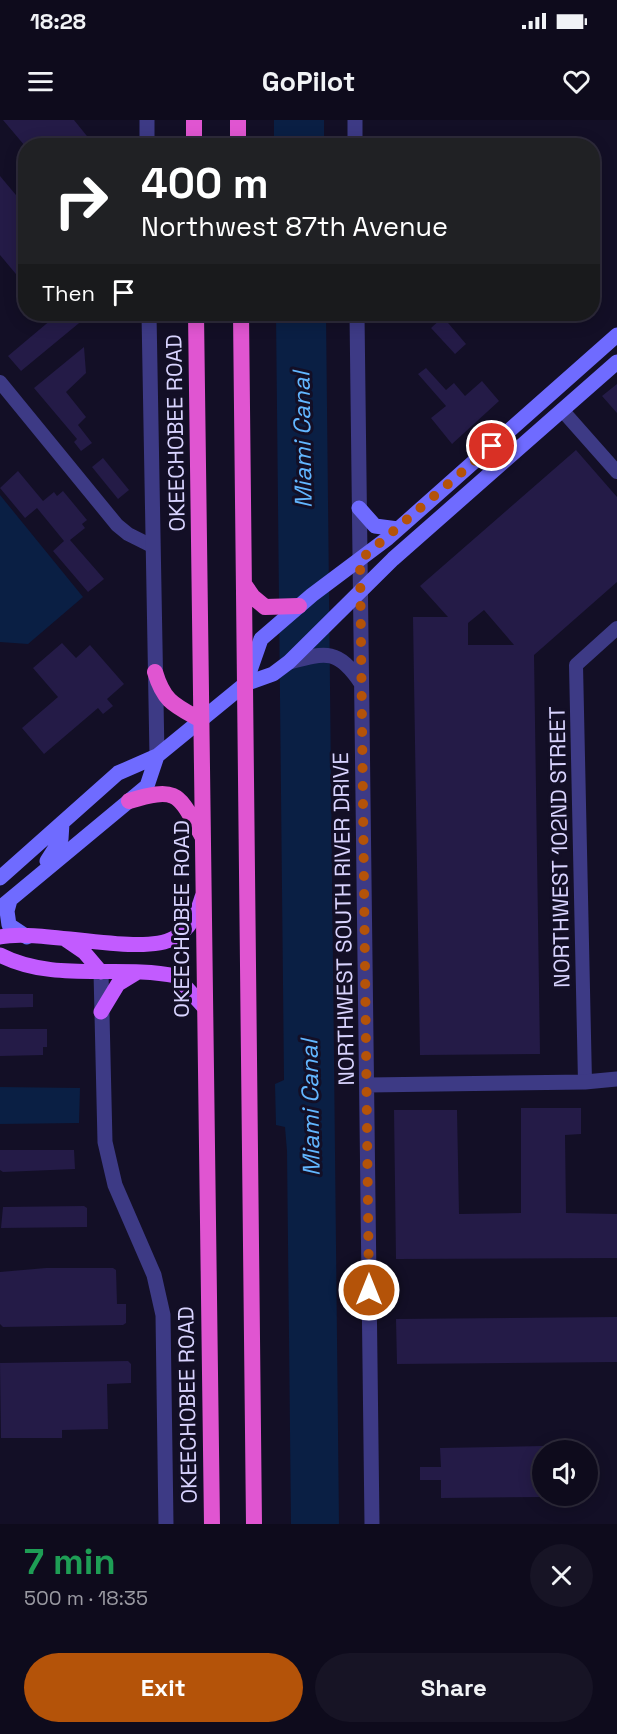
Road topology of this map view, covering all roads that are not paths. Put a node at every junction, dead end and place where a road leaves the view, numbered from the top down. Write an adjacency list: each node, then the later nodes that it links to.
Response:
1 (147, 120): 5 (street)
2 (194, 120): 6 (highway)
3 (238, 120): 7 (highway)
4 (355, 120): 8 (street)
5 (147, 138)
6 (194, 138)
7 (238, 138)
8 (355, 138)
9 (149, 321): 20 (street)
10 (196, 321): 30 (highway, OKEECHOBEE ROAD)
11 (240, 321): 22 (highway)
12 (357, 321): 18 (street, NORTHWEST SOUTH RIVER DRIVE)
13 (617, 335): 19 (main road)
14 (617, 362): 16 (main road)
15 (0, 382): 20 (street)
16 (562, 410): 17 (street); 23 (main road)
17 (617, 472)
18 (359, 508): 19 (main road); 21 (street, NORTHWEST SOUTH RIVER DRIVE)
19 (398, 529): 21 (main road)
20 (152, 546): 27 (street)
21 (360, 560): 23 (street, NORTHWEST SOUTH RIVER DRIVE); 24 (main road)
22 (244, 584): 24 (highway); 29 (highway)
23 (360, 591): 26 (main road); 28 (street, NORTHWEST SOUTH RIVER DRIVE)
24 (299, 606): 29 (main road)
25 (617, 628): 48 (street, NORTHWEST 102ND STREET)
26 (289, 662): 28 (street); 29 (main road)
27 (155, 672): 30 (highway); 31 (street)
28 (362, 683): 49 (street, NORTHWEST SOUTH RIVER DRIVE)
29 (246, 684): 30 (main road); 52 (highway)
30 (201, 720): 31 (main road); 34 (highway, OKEECHOBEE ROAD)
31 (157, 756): 32 (main road); 33 (main road)
32 (129, 801): 34 (highway); 36 (main road)
33 (62, 823): 35 (main road); 36 (main road)
34 (203, 837): 37 (highway, OKEECHOBEE ROAD)
35 (0, 878)
36 (30, 882): 38 (main road)
37 (203, 895): 41 (main road); 45 (highway, OKEECHOBEE ROAD)
38 (5, 904): 40 (main road)
39 (0, 937): 40 (main road)
40 (27, 937): 41 (main road)
41 (65, 939): 43 (main road)
42 (0, 955): 43 (main road)
43 (101, 972): 44 (main road); 46 (street)
44 (136, 973): 45 (main road); 46 (main road)
45 (203, 1006): 51 (highway, OKEECHOBEE ROAD)
46 (101, 1012): 50 (street)
47 (617, 1079): 48 (street)
48 (585, 1082): 49 (street)
49 (368, 1085): 53 (street, NORTHWEST SOUTH RIVER DRIVE)
50 (166, 1524)
51 (212, 1524)
52 (254, 1524)
53 (372, 1524)

